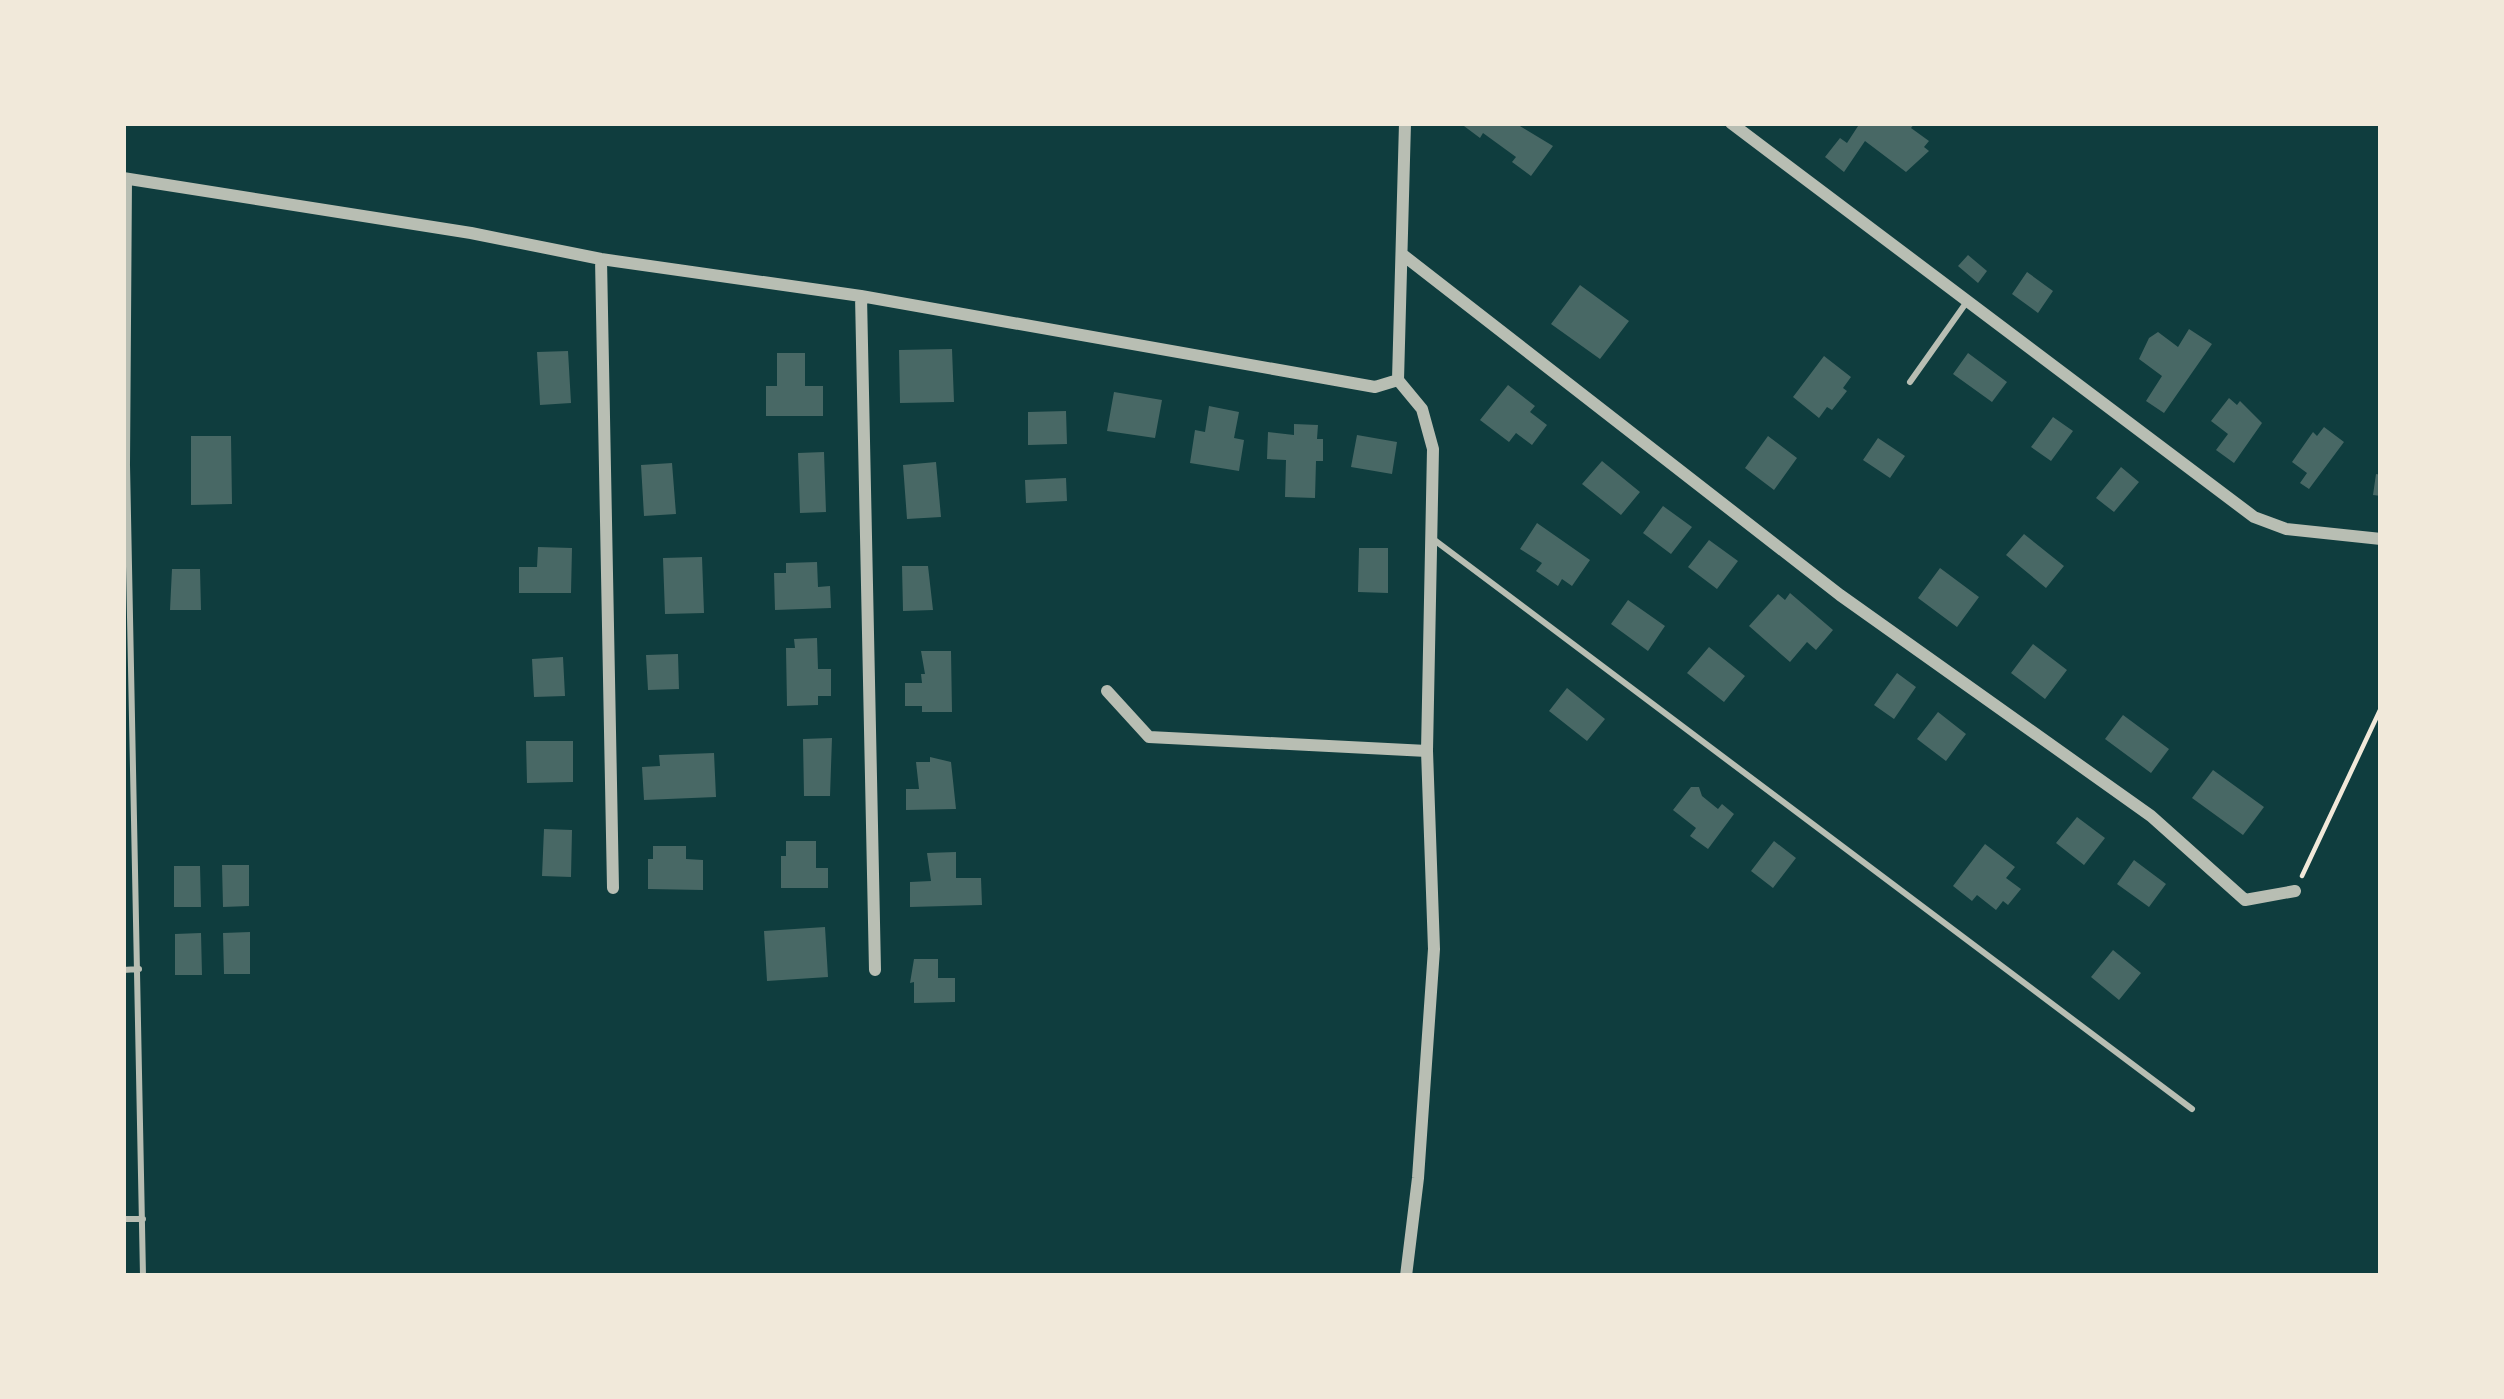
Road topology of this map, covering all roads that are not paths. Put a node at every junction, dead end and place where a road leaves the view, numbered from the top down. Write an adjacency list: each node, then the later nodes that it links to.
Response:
1 (1405, 123): 4 (street)
2 (1731, 123): 7 (street)
3 (126, 179): 5 (street); 10 (lane)
4 (1403, 255): 8 (street); 18 (street)
5 (601, 259): 6 (street); 17 (street)
6 (861, 296): 8 (street); 21 (street)
7 (1966, 303): 9 (lane); 12 (street)
8 (1398, 380): 11 (street)
9 (1910, 382)
10 (125, 465): 15 (lane)
11 (1430, 536): 16 (street); 22 (lane)
12 (2381, 539)
13 (1107, 691): 16 (street)
14 (123, 725): 15 (lane)
15 (135, 725): 19 (lane)
16 (1427, 751): 26 (street)
17 (613, 888)
18 (2295, 891)
19 (139, 969): 20 (lane); 23 (lane)
20 (123, 970)
21 (875, 970)
22 (2192, 1109)
23 (142, 1219): 24 (lane); 25 (lane)
24 (123, 1220)
25 (143, 1276)
26 (1406, 1276)

